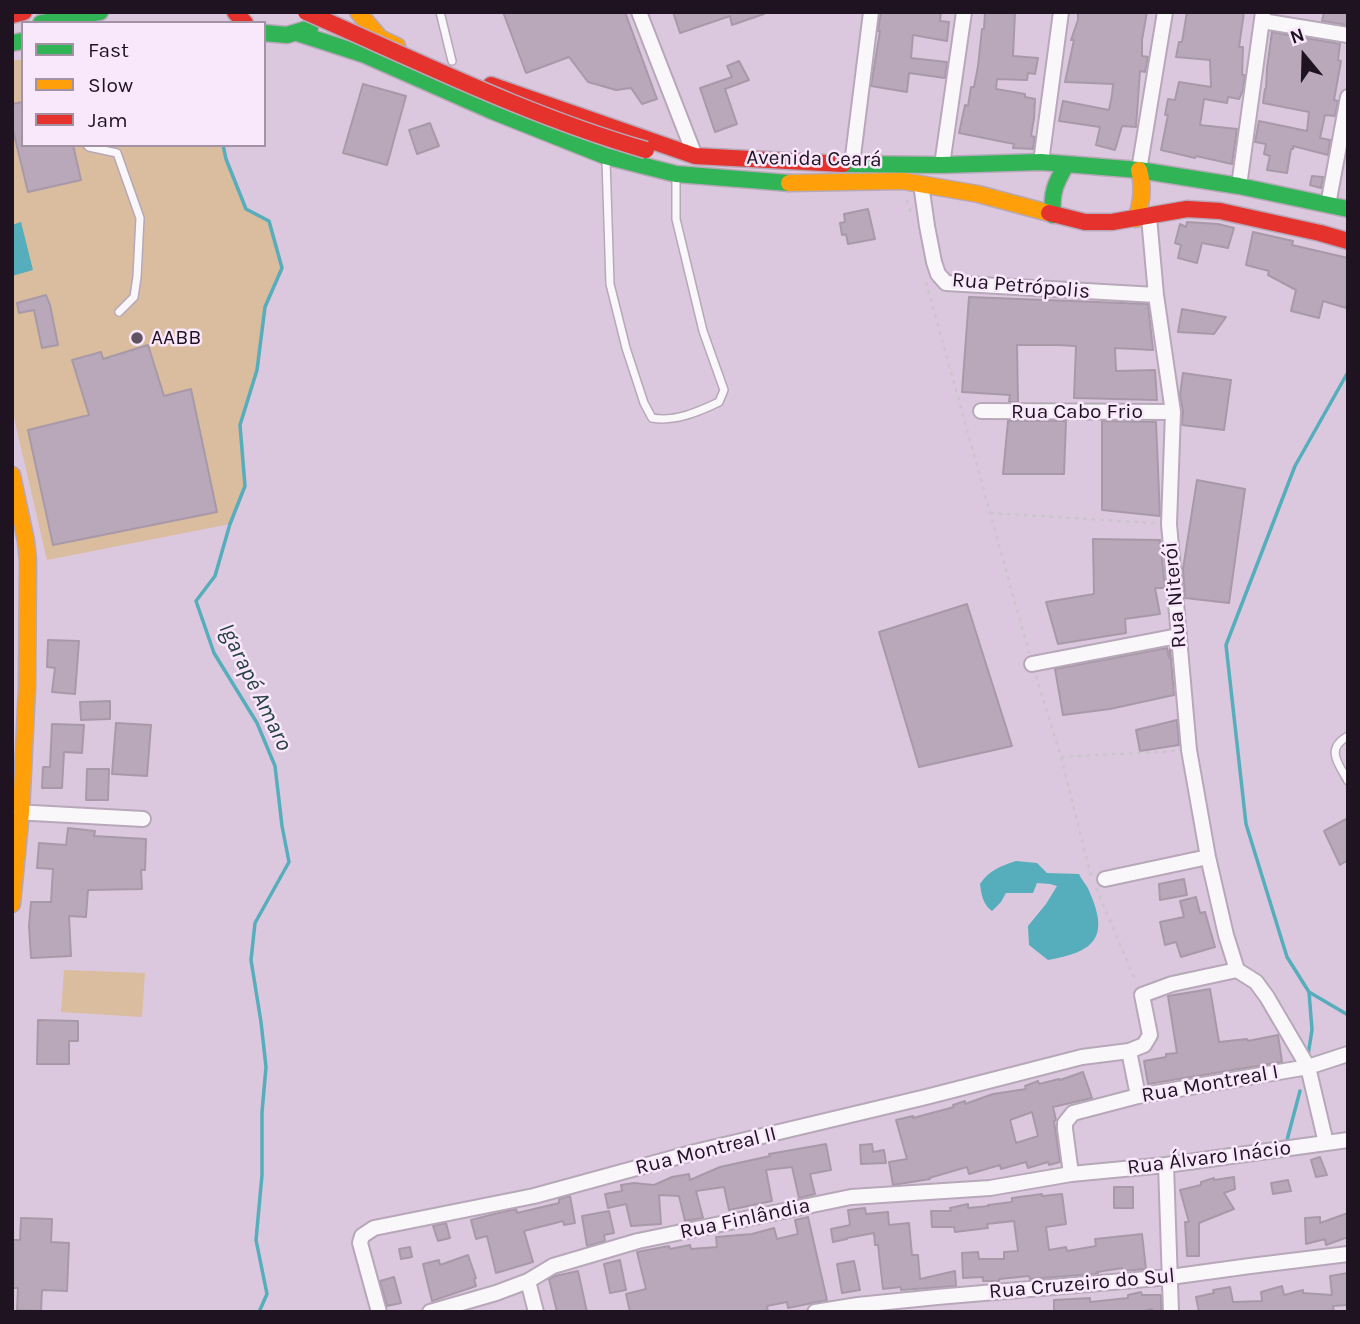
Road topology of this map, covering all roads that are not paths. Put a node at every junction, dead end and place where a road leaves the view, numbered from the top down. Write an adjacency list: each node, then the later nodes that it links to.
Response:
1 (24, 12): 12 (main road)
2 (100, 12): 14 (main road)
3 (306, 12): 22 (main road, bridge)
4 (327, 12): 15 (main road)
5 (358, 12): 22 (main road, Avenida Ceará)
6 (440, 12): 18 (lane)
7 (639, 12): 22 (street)
8 (871, 12): 25 (street)
9 (964, 12): 26 (street)
10 (1061, 12): 24 (street)
11 (1165, 12): 28 (street)
12 (12, 15)
13 (1263, 17): 17 (street); 31 (street)
14 (52, 21)
15 (297, 33): 16 (main road, Avenida Ceará); 23 (main road, Avenida Ceará)
16 (266, 34)
17 (1348, 35)
18 (452, 61)
19 (1348, 97): 32 (street)
20 (89, 147): 21 (lane)
21 (116, 149): 38 (lane)
22 (691, 154): 25 (main road, Avenida Ceará)
23 (606, 156): 29 (main road, Avenida Ceará); 29 (lane)
24 (1041, 162): 26 (main road, Avenida Ceará); 27 (main road, Avenida Ceará)
25 (852, 164): 26 (main road, Avenida Ceará)
26 (942, 165)
27 (1066, 165): 28 (main road, Avenida Ceará); 34 (main road)
28 (1139, 170): 31 (main road, Avenida Ceará); 35 (main road)
29 (676, 174): 30 (main road, Avenida Ceará)
30 (921, 184): 34 (main road, Avenida Ceará); 37 (street, Rua Petrópolis)
31 (1239, 186): 32 (main road, Avenida Ceará)
32 (1328, 205): 33 (main road, Avenida Ceará)
33 (1348, 209)
34 (1053, 215): 35 (main road, Avenida Ceará)
35 (1142, 218): 36 (main road, Avenida Ceará); 37 (street, Rua Niterói)
36 (1348, 241)
37 (1156, 295): 40 (street, Rua Niterói)
38 (119, 312)
39 (981, 411): 40 (street, Rua Cabo Frio)
40 (1173, 412): 43 (street, Rua Niterói)
41 (12, 475): 42 (main road)
42 (19, 542): 45 (main road)
43 (1178, 636): 44 (street); 50 (street, Rua Niterói)
44 (1032, 664)
45 (20, 688): 48 (main road)
46 (1348, 736): 47 (lane)
47 (1348, 781)
48 (16, 812): 49 (street); 52 (main road)
49 (143, 819)
50 (1208, 856): 51 (street); 53 (street, Rua Niterói)
51 (1097, 882)
52 (12, 904)
53 (1237, 970): 54 (street); 56 (street)
54 (1129, 1051): 57 (street); 65 (street, Rua Montreal II)
55 (1348, 1054): 56 (street, Rua Montreal I)
56 (1308, 1067): 57 (street, Rua Montreal I); 59 (street)
57 (1138, 1096): 61 (street, Rua Montreal I)
58 (1348, 1140): 59 (street, Rua Álvaro Inácio)
59 (1326, 1143): 60 (street, Rua Álvaro Inácio)
60 (1166, 1165): 61 (street, Rua Álvaro Inácio); 63 (street)
61 (1071, 1174): 64 (street, Rua Finlândia)
62 (1348, 1254): 63 (street, Rua Cruzeiro do Sul)
63 (1170, 1277): 68 (street, Rua Cruzeiro do Sul); 69 (street)
64 (528, 1281): 66 (street, Rua Finlândia); 67 (street)
65 (379, 1312)
66 (429, 1312)
67 (536, 1312)
68 (815, 1312)
69 (1171, 1312)

